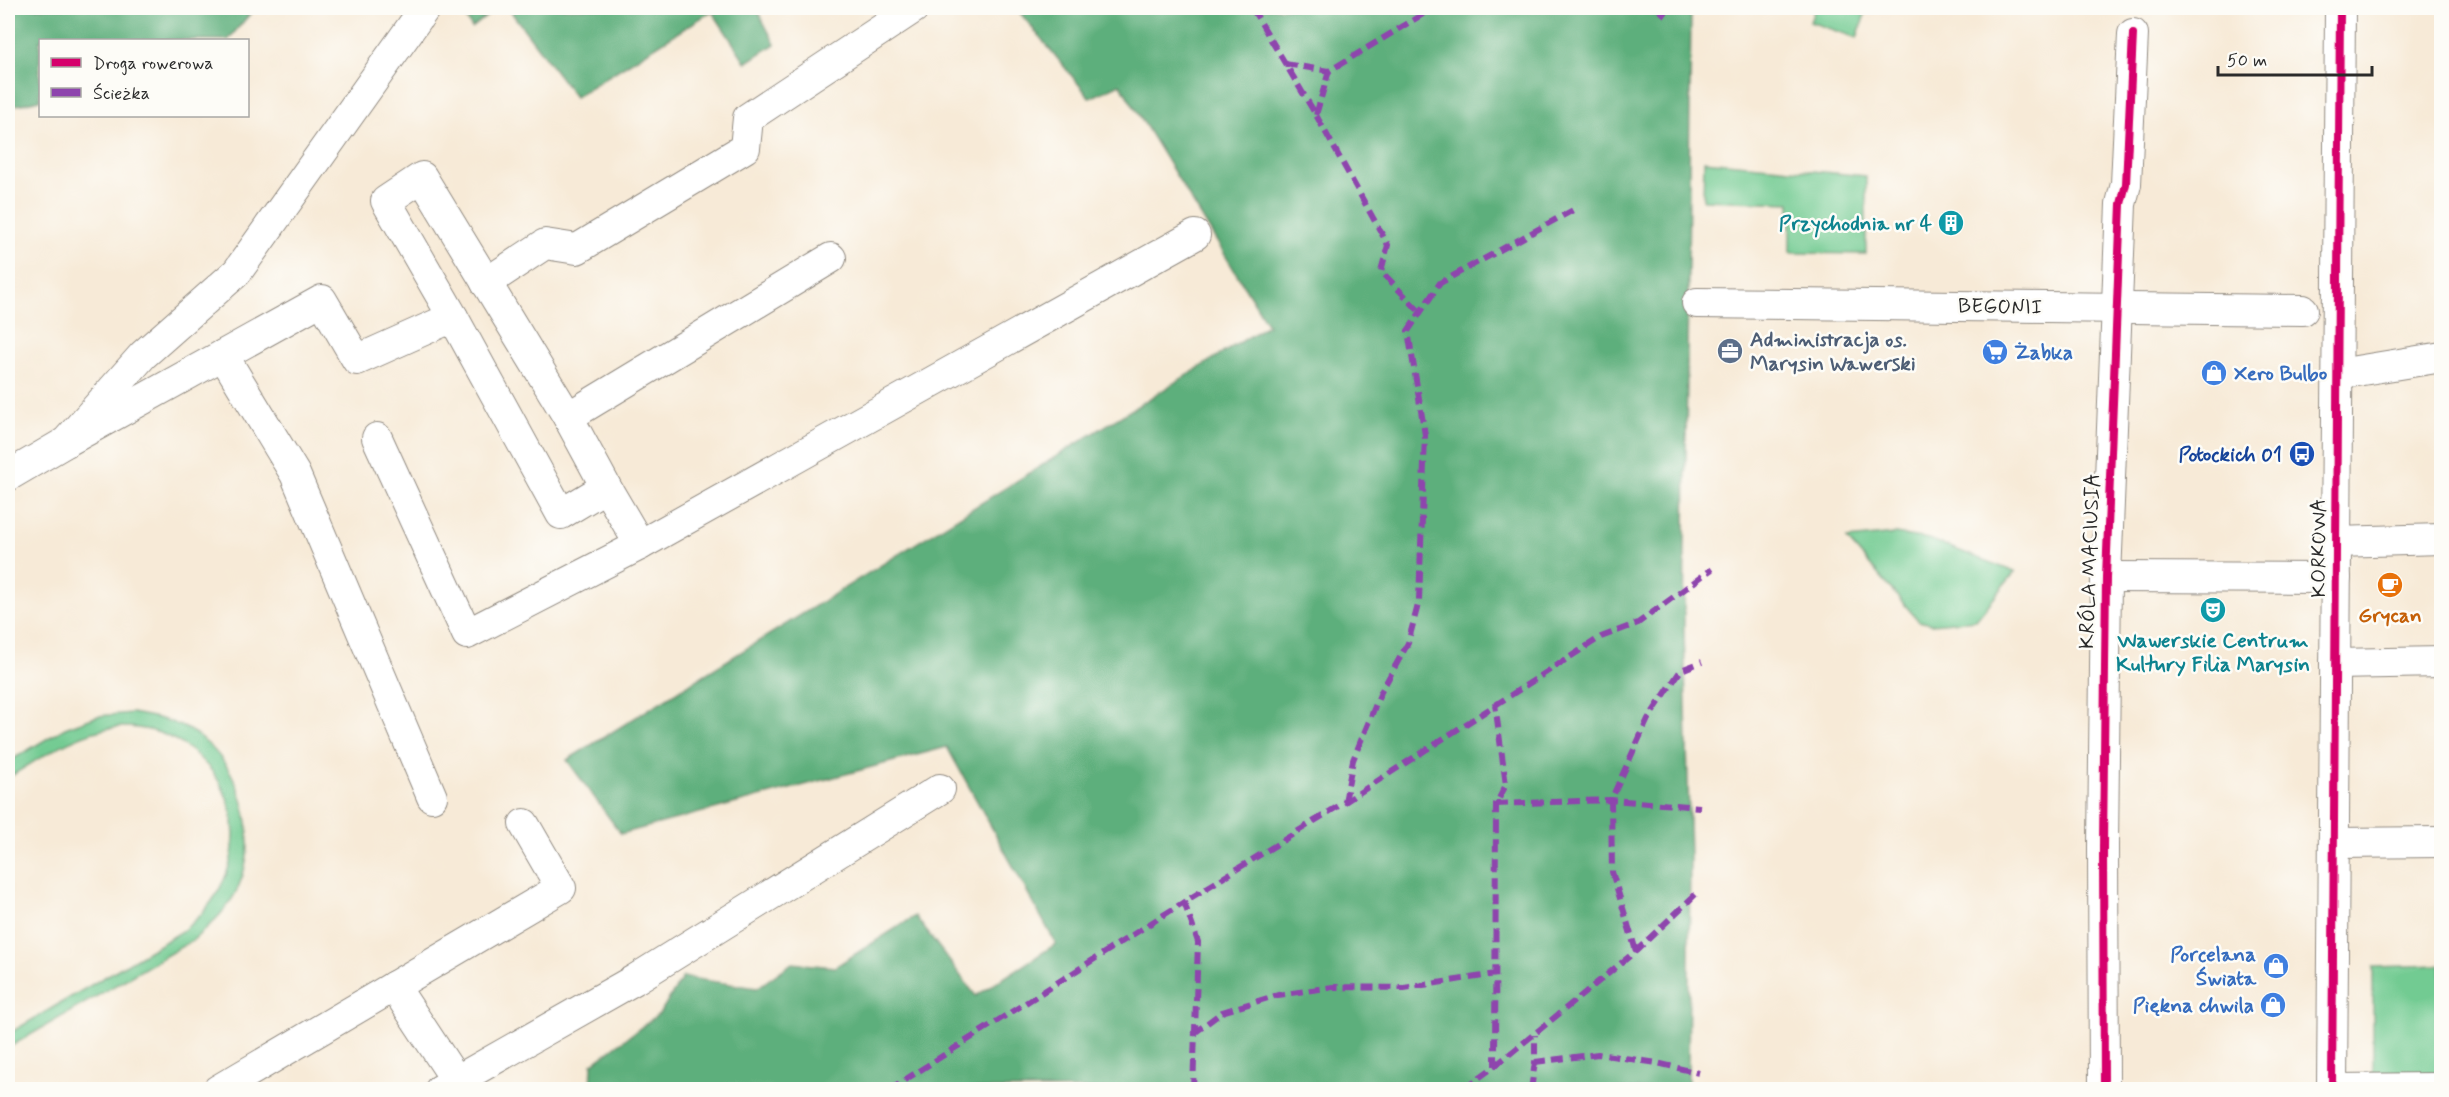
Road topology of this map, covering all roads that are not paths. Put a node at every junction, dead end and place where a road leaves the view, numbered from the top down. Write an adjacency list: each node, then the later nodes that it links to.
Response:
1 (425, 8): 17 (street)
2 (914, 8): 7 (street)
3 (2340, 8): 14 (street, KORKOWA)
4 (2133, 34): 9 (street, KRÓLA MACIUSIA)
5 (1195, 235): 22 (street)
6 (831, 258): 15 (street)
7 (486, 283): 11 (street); 15 (street)
8 (1697, 303): 9 (street, BEGONII)
9 (2116, 308): 10 (street, BEGONII); 23 (street, KRÓLA MACIUSIA)
10 (2303, 310)
11 (453, 317): 12 (street); 19 (street)
12 (223, 355): 17 (street); 28 (street)
13 (2442, 357): 14 (street)
14 (2338, 374): 21 (street, KORKOWA)
15 (568, 417): 19 (street)
16 (377, 438): 22 (street)
17 (66, 442): 18 (street)
18 (8, 476)
19 (606, 487): 22 (street)
20 (2442, 539): 21 (street)
21 (2336, 542): 24 (street, KORKOWA)
22 (640, 545)
23 (2106, 577): 24 (street); 36 (street, KRÓLA MACIUSIA)
24 (2336, 578): 26 (street, KORKOWA)
25 (2442, 662): 26 (street)
26 (2335, 664): 31 (street, KORKOWA)
27 (940, 789): 33 (street)
28 (432, 797)
29 (524, 824): 32 (street)
30 (2442, 842): 31 (street)
31 (2334, 843): 37 (street, KORKOWA)
32 (394, 986): 33 (street); 35 (street)
33 (448, 1085)
34 (2442, 1088): 37 (street)
35 (219, 1089)
36 (2104, 1089)
37 (2332, 1089)

